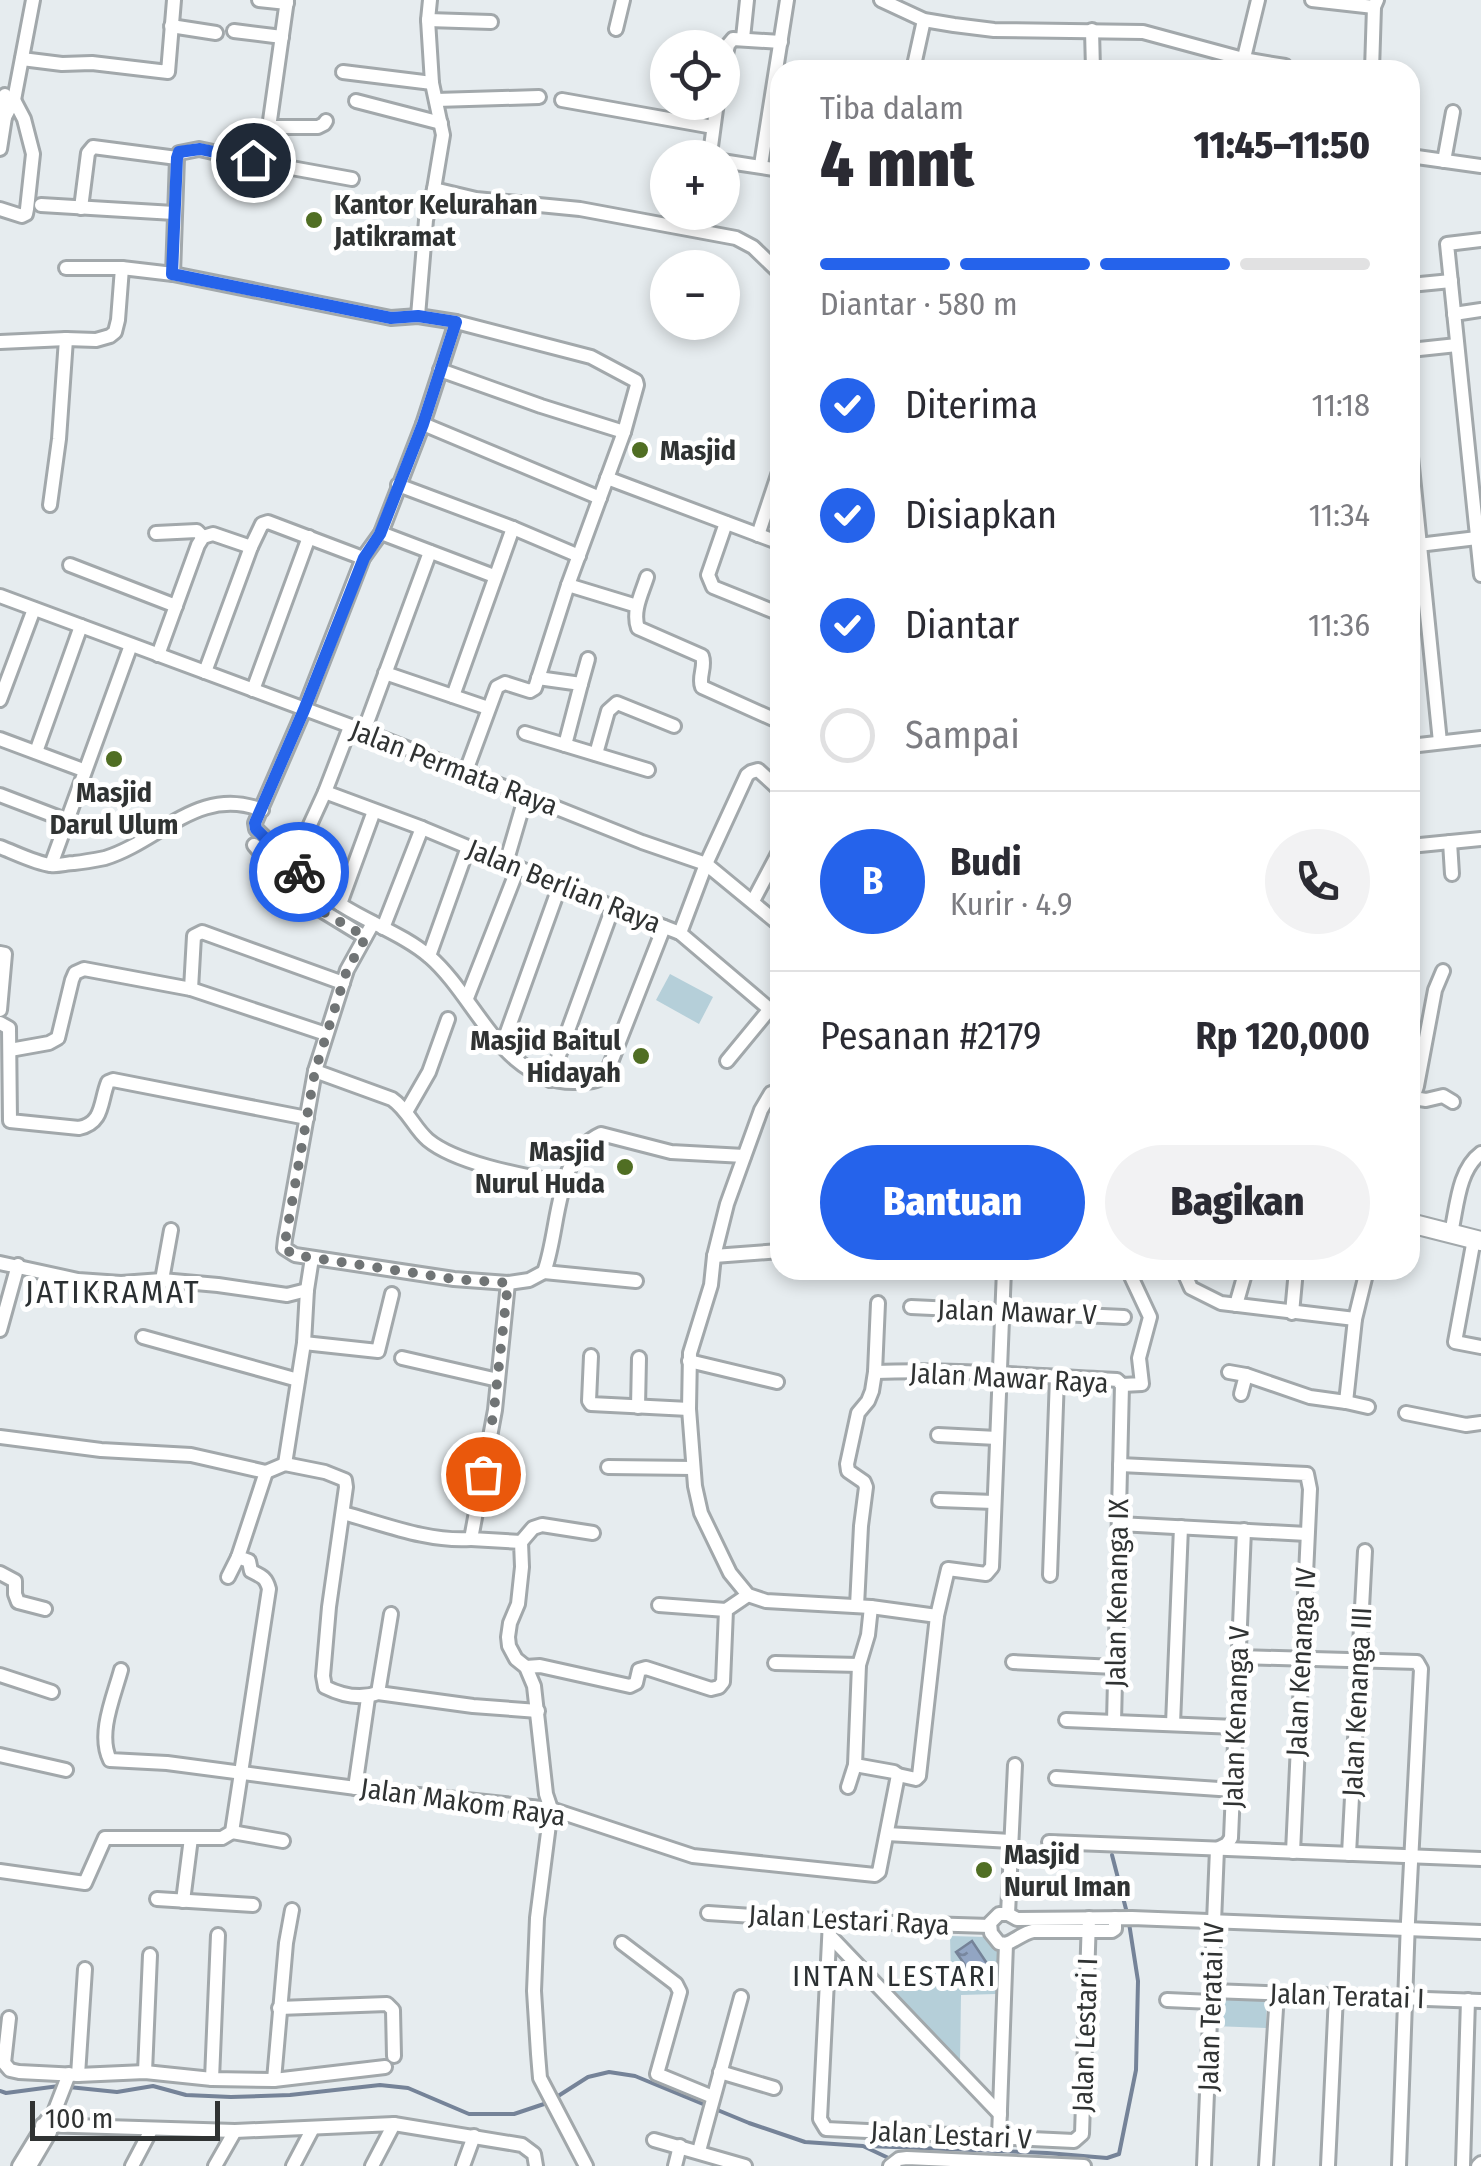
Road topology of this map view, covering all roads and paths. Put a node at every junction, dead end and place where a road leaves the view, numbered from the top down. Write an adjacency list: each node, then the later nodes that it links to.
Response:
1 (33, 0): 25 (street)
2 (174, 0): 16 (street)
3 (258, 0): 11 (street)
4 (430, 0): 13 (street)
5 (746, 0): 23 (street)
6 (787, 0): 24 (street)
7 (881, 0): 14 (street)
8 (1258, 0): 30 (street)
9 (1312, 0): 12 (street)
10 (618, 1): 17 (street)
11 (287, 2): 21 (street)
12 (1376, 4): 31 (street)
13 (428, 20): 15 (street); 33 (street)
14 (924, 20): 18 (street); 27 (street)
15 (491, 22)
16 (171, 26): 20 (street); 25 (street)
17 (616, 29)
18 (1092, 30): 28 (street); 29 (street)
19 (234, 31): 21 (street)
20 (216, 33)
21 (282, 38): 45 (street)
22 (740, 38): 23 (street)
23 (743, 38): 24 (street)
24 (780, 42): 26 (street)
25 (22, 58): 35 (street)
26 (777, 60)
27 (915, 60)
28 (1093, 60)
29 (1230, 60)
30 (1243, 60)
31 (1373, 60)
32 (343, 72): 33 (street)
33 (432, 84): 36 (street)
34 (539, 97): 36 (street)
35 (10, 98): 47 (street); 60 (street)
36 (436, 100): 43 (street)
37 (562, 100): 44 (street)
38 (356, 101): 43 (street)
39 (770, 107): 53 (street)
40 (1454, 112): 50 (street)
41 (714, 120): 44 (street)
42 (326, 121): 45 (street)
43 (441, 123): 57 (street)
44 (713, 127): 46 (street)
45 (270, 128): 52 (street)
46 (712, 140)
47 (0, 149)
48 (1420, 157): 50 (street)
49 (177, 158): 52 (street); 59 (street); 61 (street)
50 (1444, 161): 54 (street)
51 (740, 162): 53 (street)
52 (264, 164): 56 (street)
53 (761, 165): 55 (street)
54 (1481, 166)
55 (770, 167)
56 (352, 178)
57 (434, 190): 63 (street); 71 (street)
58 (41, 205): 59 (street)
59 (81, 208): 61 (street)
60 (0, 209)
61 (174, 213): 66 (street)
62 (1481, 240): 67 (street)
63 (770, 263)
64 (66, 268): 65 (street)
65 (122, 268): 66 (street); 73 (street)
66 (172, 274): 71 (street)
67 (1451, 281): 68 (street); 70 (street)
68 (1420, 284)
69 (1481, 310): 70 (street)
70 (1454, 314): 75 (street)
71 (418, 316): 72 (street)
72 (456, 322): 77 (street); 79 (street)
73 (66, 339): 74 (street); 85 (street)
74 (0, 342)
75 (1457, 345): 76 (street); 80 (street)
76 (1420, 349)
77 (440, 370): 78 (street); 79 (street)
78 (423, 424): 82 (street); 83 (street)
79 (624, 432): 81 (street)
80 (1475, 470): 93 (street)
81 (608, 478): 83 (street); 86 (street)
82 (398, 485): 87 (street); 89 (street)
83 (600, 498): 98 (street)
84 (770, 499): 90 (street)
85 (50, 505)
86 (726, 523): 90 (street); 110 (street)
87 (513, 528): 98 (street); 102 (street)
88 (156, 533): 91 (street)
89 (380, 534): 97 (street); 99 (street)
90 (758, 535): 94 (street)
91 (203, 537): 96 (street); 107 (street)
92 (309, 537): 96 (street); 99 (street); 119 (street)
93 (1476, 538): 95 (street); 101 (street)
94 (770, 539)
95 (1420, 545)
96 (251, 547): 115 (street)
97 (430, 552): 102 (street); 116 (street)
98 (579, 556): 104 (street)
99 (364, 558): 123 (street)
100 (70, 565): 107 (street)
101 (1481, 575)
102 (494, 576): 120 (street)
103 (648, 577): 108 (street)
104 (568, 585): 108 (street); 117 (street)
105 (1420, 585): 130 (street)
106 (0, 596): 109 (street, Jalan Permata Raya)
107 (176, 606): 113 (street)
108 (637, 606): 124 (street)
109 (34, 609): 111 (street, Jalan Permata Raya); 121 (street)
110 (770, 610)
111 (81, 626): 112 (street, Jalan Permata Raya); 133 (street)
112 (130, 645): 113 (street, Jalan Permata Raya); 135 (street)
113 (158, 655): 115 (street, Jalan Permata Raya)
114 (588, 660): 118 (street)
115 (205, 672): 119 (street, Jalan Permata Raya)
116 (386, 673): 120 (street); 126 (street)
117 (538, 678): 118 (street); 122 (street)
118 (581, 684): 131 (street)
119 (253, 690): 123 (street, Jalan Permata Raya)
120 (453, 696): 122 (street)
121 (0, 700)
122 (488, 708): 137 (street)
123 (304, 710): 126 (street, Jalan Permata Raya); 142 (street)
124 (770, 718)
125 (674, 726): 134 (street)
126 (357, 729): 137 (street, Jalan Permata Raya); 139 (street)
127 (524, 732): 131 (street)
128 (1481, 738): 130 (street)
129 (0, 739): 133 (street)
130 (1440, 742): 132 (street)
131 (565, 744): 134 (street)
132 (1420, 745)
133 (36, 752): 135 (street)
134 (596, 754): 136 (street)
135 (83, 770): 144 (street)
136 (648, 770)
137 (466, 771): 141 (street, Jalan Permata Raya)
138 (770, 781): 152 (street)
139 (325, 792): 143 (street, Jalan Berlian Raya); 155 (street)
140 (0, 794): 144 (street)
141 (526, 795): 152 (street, Jalan Permata Raya); 154 (street)
142 (262, 810): 153 (street); 155 (street)
143 (374, 812): 145 (street, Jalan Berlian Raya); 160 (street)
144 (68, 821): 153 (street)
145 (422, 828): 151 (street, Jalan Berlian Raya); 164 (street)
146 (1481, 839): 147 (street)
147 (1450, 842): 148 (street); 157 (street)
148 (1420, 845)
149 (254, 846): 161 (street)
150 (0, 847): 153 (street)
151 (468, 847): 154 (street, Jalan Berlian Raya); 169 (street)
152 (706, 864): 159 (street, Jalan Permata Raya); 166 (street)
153 (50, 865)
154 (512, 865): 158 (street, Jalan Berlian Raya); 173 (street)
155 (297, 869): 160 (street); 161 (street)
156 (770, 869): 159 (street)
157 (1452, 874)
158 (560, 885): 162 (street, Jalan Berlian Raya); 180 (street)
159 (753, 901): 163 (street, Jalan Permata Raya)
160 (340, 904): 164 (street)
161 (313, 906): 167 (street)
162 (612, 908): 165 (street, Jalan Berlian Raya); 185 (street)
163 (770, 916)
164 (378, 926): 167 (street); 169 (street)
165 (664, 926): 166 (street, Jalan Berlian Raya); 185 (street)
166 (680, 933): 175 (street, Jalan Berlian Raya)
167 (366, 937): 171 (street)
168 (0, 953): 174 (street)
169 (428, 956): 173 (street)
170 (1443, 971): 184 (street)
171 (343, 982): 172 (street); 179 (street)
172 (190, 988): 179 (street); 181 (street)
173 (467, 998): 180 (street)
174 (0, 1010)
175 (770, 1010)
176 (448, 1019): 189 (street)
177 (770, 1019): 182 (street)
178 (0, 1024): 181 (street)
179 (326, 1034): 183 (street)
180 (502, 1046): 185 (street)
181 (10, 1050): 191 (street)
182 (727, 1061)
183 (315, 1071): 189 (street); 190 (street)
184 (1420, 1072)
185 (550, 1080)
186 (770, 1094): 193 (street)
187 (1420, 1099): 188 (street)
188 (1454, 1102)
189 (406, 1112): 194 (street)
190 (307, 1118): 191 (street); 201 (street)
191 (5, 1121)
192 (1481, 1153): 197 (street)
193 (744, 1156): 194 (street); 200 (street)
194 (562, 1183): 204 (street)
195 (1420, 1225): 197 (street)
196 (170, 1230): 205 (street)
197 (1452, 1233): 198 (street)
198 (1478, 1240): 226 (street)
199 (770, 1252): 200 (street)
200 (714, 1256): 230 (street)
201 (312, 1258): 213 (street); 214 (street)
202 (0, 1263): 203 (street)
203 (18, 1265): 205 (street); 223 (street)
204 (544, 1272): 212 (street); 213 (street)
205 (162, 1280): 214 (street)
206 (1004, 1280): 219 (street)
207 (1133, 1280): 239 (street)
208 (1188, 1280): 217 (street)
209 (1243, 1280): 217 (street)
210 (1295, 1280): 220 (street)
211 (1365, 1280): 222 (street)
212 (636, 1281)
213 (508, 1283): 237 (street)
214 (308, 1290): 225 (street)
215 (392, 1294): 225 (street)
216 (878, 1303): 231 (street)
217 (1236, 1305): 220 (street)
218 (911, 1308): 219 (street, Jalan Mawar V)
219 (1002, 1312): 221 (street, Jalan Mawar V); 233 (street)
220 (1292, 1313): 222 (street)
221 (1124, 1317)
222 (1355, 1319): 241 (street)
223 (0, 1330)
224 (143, 1336): 236 (street)
225 (304, 1343): 236 (street)
226 (1481, 1347)
227 (592, 1356): 242 (street)
228 (402, 1358): 237 (street)
229 (639, 1358): 242 (street)
230 (690, 1361): 238 (street); 244 (street)
231 (875, 1372): 233 (street, Jalan Mawar Raya); 272 (street)
232 (1229, 1372): 234 (street)
233 (1000, 1374): 235 (street, Jalan Mawar Raya); 249 (street)
234 (1246, 1375): 240 (street); 241 (street)
235 (1057, 1377): 239 (street, Jalan Mawar Raya); 268 (street)
236 (298, 1380): 250 (street)
237 (498, 1380): 263 (street)
238 (777, 1382)
239 (1122, 1385): 251 (street, Jalan Mawar Raya)
240 (1240, 1394)
241 (1346, 1402): 243 (street)
242 (638, 1407): 244 (street)
243 (1368, 1407)
244 (689, 1409): 253 (street)
245 (1406, 1413): 246 (street)
246 (1481, 1423)
247 (938, 1435): 249 (street)
248 (0, 1437): 254 (street)
249 (997, 1438): 256 (street)
250 (285, 1464): 254 (street); 257 (street)
251 (1120, 1465): 258 (street, Jalan Kenanga IX); 262 (street, Jalan Kenanga IV)
252 (608, 1467): 253 (street)
253 (693, 1468): 270 (street)
254 (266, 1472): 266 (street)
255 (939, 1500): 256 (street)
256 (994, 1502): 276 (street)
257 (343, 1513): 263 (street); 288 (street)
258 (1119, 1524): 259 (street); 284 (street, Jalan Kenanga IX)
259 (1181, 1527): 260 (street); 292 (street)
260 (1244, 1530): 262 (street); 277 (street, Jalan Kenanga V)
261 (593, 1533): 264 (street)
262 (1307, 1534): 278 (street, Jalan Kenanga IV)
263 (471, 1539): 264 (street)
264 (521, 1542): 283 (street)
265 (1365, 1550): 279 (street, Jalan Kenanga III)
266 (238, 1558): 269 (street); 298 (street)
267 (0, 1573): 273 (street)
268 (1050, 1575)
269 (228, 1577)
270 (748, 1595): 272 (street); 274 (street)
271 (659, 1605): 274 (street)
272 (864, 1607): 276 (street); 282 (street)
273 (45, 1609)
274 (726, 1610): 283 (street)
275 (391, 1614): 288 (street)
276 (937, 1616): 299 (street)
277 (1239, 1657): 278 (street); 293 (street, Jalan Kenanga V)
278 (1301, 1659): 279 (street); 312 (street, Jalan Kenanga IV)
279 (1359, 1661): 313 (street, Jalan Kenanga III); 314 (street)
280 (776, 1662): 282 (street)
281 (1013, 1662): 284 (street)
282 (859, 1665): 295 (street)
283 (526, 1666): 289 (street)
284 (1115, 1668): 291 (street, Jalan Kenanga IX)
285 (120, 1670): 298 (street, Jalan Makom Raya)
286 (0, 1675): 287 (street)
287 (52, 1692)
288 (373, 1696): 289 (street); 302 (street)
289 (538, 1711): 304 (street)
290 (1066, 1720): 291 (street)
291 (1114, 1722): 292 (street)
292 (1173, 1724): 293 (street)
293 (1236, 1727): 303 (street, Jalan Kenanga V)
294 (0, 1755): 297 (street)
295 (855, 1765): 299 (street); 301 (street)
296 (1015, 1765): 309 (street)
297 (66, 1770)
298 (240, 1774): 302 (street, Jalan Makom Raya); 305 (street)
299 (898, 1775): 306 (street)
300 (1056, 1778): 303 (street)
301 (848, 1787)
302 (355, 1788): 304 (street, Jalan Makom Raya)
303 (1234, 1790): 311 (street, Jalan Kenanga V)
304 (551, 1809): 306 (street, Jalan Makom Raya); 375 (street)
305 (232, 1832): 307 (street); 308 (street)
306 (887, 1834): 309 (street)
307 (191, 1838): 316 (street); 319 (street)
308 (283, 1840)
309 (1011, 1842): 317 (street)
310 (1050, 1842): 311 (street)
311 (1217, 1849): 312 (street); 326 (street, Jalan Teratai IV)
312 (1293, 1852): 313 (street)
313 (1350, 1854): 314 (street)
314 (1411, 1856): 315 (street); 329 (street)
315 (1481, 1859)
316 (0, 1871)
317 (1009, 1897): 323 (street); 324 (street)
318 (157, 1899): 319 (street)
319 (182, 1901): 320 (street)
320 (253, 1904)
321 (292, 1910): 344 (street)
322 (708, 1913): 325 (street, Jalan Lestari Raya)
323 (1008, 1914): 324 (street); 328 (street)
324 (1034, 1918): 327 (street)
325 (830, 1920): 328 (street, Jalan Lestari Raya); 332 (street)
326 (1215, 1922): 327 (street); 329 (street); 339 (street, Jalan Teratai IV)
327 (1088, 1925): 334 (street); 361 (street, Jalan Lestari I)
328 (990, 1926): 334 (street)
329 (1408, 1930): 330 (street); 341 (street)
330 (1481, 1932)
331 (218, 1934): 348 (street)
332 (830, 1936): 353 (street); 360 (street, Jalan Lestari V)
333 (622, 1943): 352 (street)
334 (1006, 1944): 353 (street)
335 (150, 1954): 346 (street)
336 (85, 1969): 351 (street)
337 (1277, 1993): 338 (street, Jalan Teratai I); 339 (street, Jalan Teratai I); 380 (street)
338 (1336, 1995): 341 (street, Jalan Teratai I); 381 (street)
339 (1212, 1996): 342 (street, Jalan Teratai I); 379 (street, Jalan Teratai IV)
340 (741, 1997): 347 (street)
341 (1405, 1998): 343 (street, Jalan Teratai I); 382 (street)
342 (1167, 2000)
343 (1475, 2001): 383 (street)
344 (279, 2008): 349 (street); 349 (street)
345 (10, 2018): 351 (street)
346 (145, 2072): 348 (street); 351 (street)
347 (720, 2072): 350 (street); 352 (street)
348 (212, 2079): 349 (street)
349 (274, 2080)
350 (774, 2088)
351 (65, 2089): 355 (street)
352 (713, 2099): 364 (street)
353 (1000, 2114): 360 (street)
354 (394, 2124): 356 (street); 359 (street); 372 (street)
355 (47, 2126): 357 (street); 367 (street); 368 (street)
356 (313, 2128): 358 (street); 371 (street)
357 (151, 2130): 358 (street); 369 (street)
358 (235, 2132): 370 (street)
359 (474, 2136): 373 (street); 374 (street)
360 (999, 2137): 361 (street, Jalan Lestari V)
361 (1080, 2138)
362 (654, 2140): 363 (street)
363 (680, 2146): 364 (street); 376 (street)
364 (699, 2151): 377 (street)
365 (894, 2163): 366 (street)
366 (1018, 2165): 378 (street)
367 (18, 2166)
368 (30, 2166)
369 (132, 2166)
370 (215, 2166)
371 (294, 2166)
372 (372, 2166)
373 (463, 2166)
374 (536, 2166)
375 (586, 2166)
376 (675, 2166)
377 (743, 2166)
378 (1084, 2166)
379 (1204, 2166)
380 (1266, 2166)
381 (1328, 2166)
382 (1399, 2166)
383 (1463, 2166)

